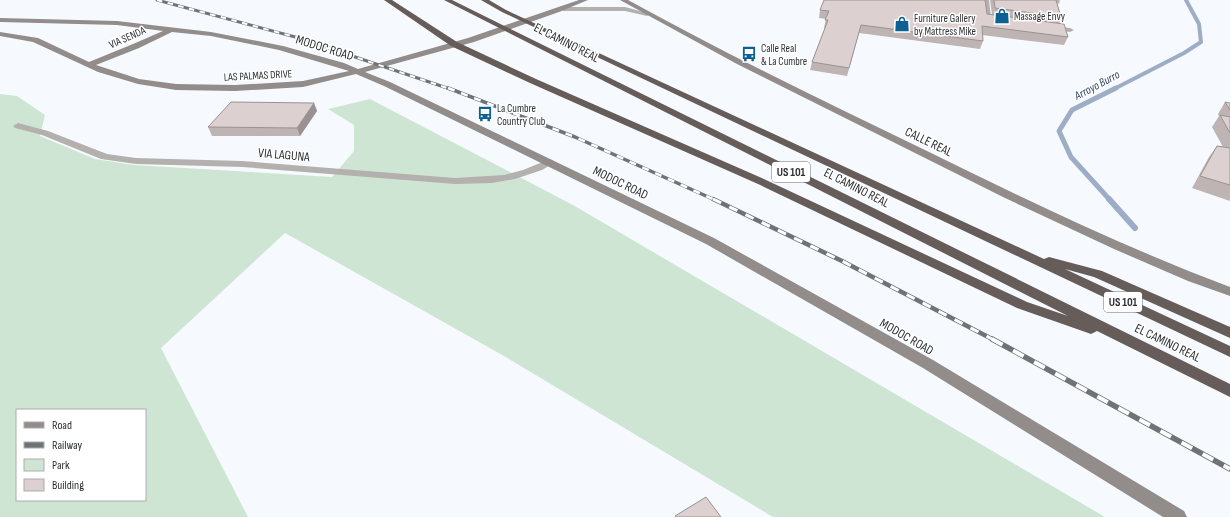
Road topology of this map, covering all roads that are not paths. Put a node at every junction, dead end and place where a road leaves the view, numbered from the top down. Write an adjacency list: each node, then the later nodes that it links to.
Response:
1 (387, 0): 15 (highway)
2 (448, 0): 22 (highway, EL CAMINO REAL / US 101)
3 (484, 0): 19 (highway, EL CAMINO REAL / US 101)
4 (585, 0): 7 (street, LAS PALMAS DRIVE)
5 (623, 0): 8 (street, CALLE REAL)
6 (986, 0): 10 (street)
7 (563, 9): 8 (street); 15 (street, LAS PALMAS DRIVE)
8 (647, 14): 20 (street, CALLE REAL)
9 (0, 20): 12 (street, MODOC ROAD)
10 (1011, 22)
11 (1040, 26): 13 (street)
12 (172, 28): 16 (street, VIA SENDA); 18 (street, MODOC ROAD)
13 (1070, 30)
14 (0, 34): 16 (street, LAS PALMAS DRIVE)
15 (454, 44): 16 (street, LAS PALMAS DRIVE); 22 (highway)
16 (90, 64)
17 (18, 126): 18 (street, VIA LAGUNA)
18 (550, 162): 25 (street, MODOC ROAD)
19 (1017, 252): 21 (highway); 23 (highway, EL CAMINO REAL / US 101)
20 (1230, 292)
21 (1230, 333)
22 (1134, 344): 24 (highway, EL CAMINO REAL / US 101)
23 (1230, 352)
24 (1230, 391)
25 (1178, 517)

